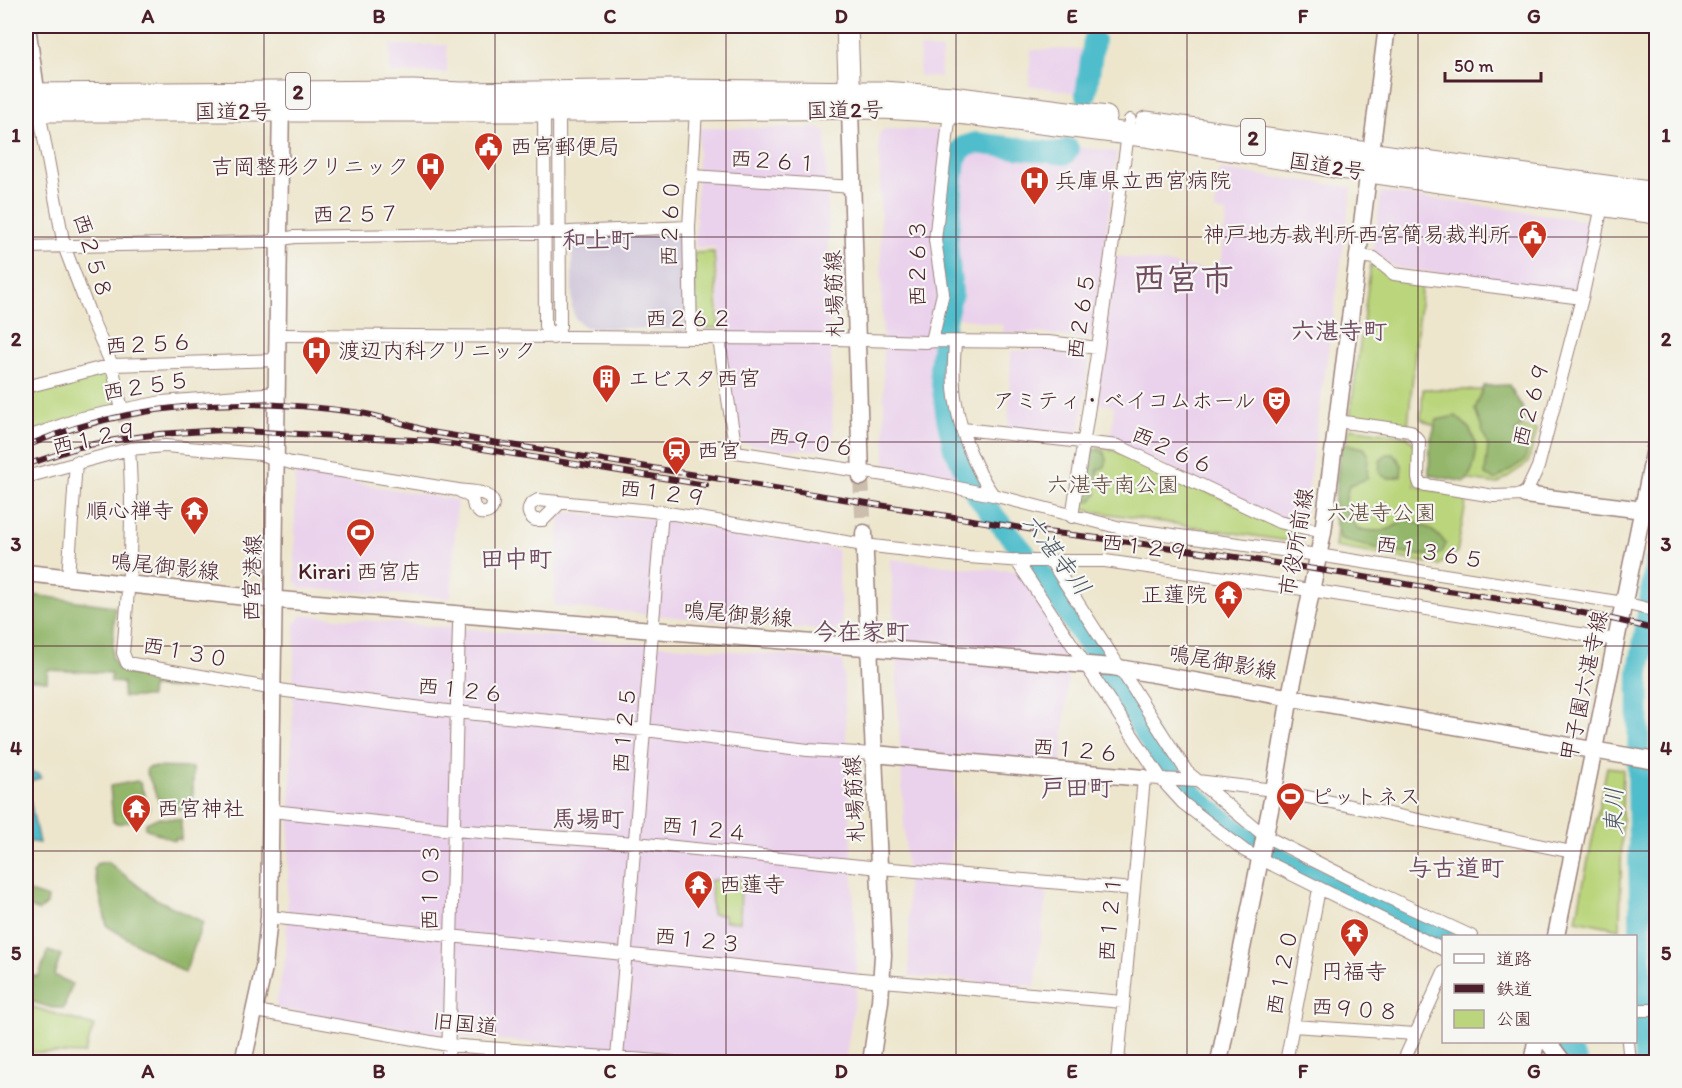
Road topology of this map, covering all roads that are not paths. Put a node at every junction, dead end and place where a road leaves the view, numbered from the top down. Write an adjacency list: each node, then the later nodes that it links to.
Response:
1 (27, 26): 6 (street)
2 (847, 26): 5 (highway)
3 (1387, 26): 11 (street, 市役所前線)
4 (552, 101): 5 (highway, 国道2号 / 2); 7 (highway, 国道2号 / 2); 8 (highway, 国道2号 / 2); 18 (street); 19 (street)
5 (850, 101): 8 (highway, 国道2号 / 2); 9 (highway, 国道2号 / 2); 10 (highway, 国道2号 / 2); 13 (street, 札場筋線)
6 (32, 102): 7 (highway, 国道2号 / 2); 21 (street, 西２５８)
7 (281, 102): 20 (street, 西宮港線)
8 (696, 110): 12 (street, 西２６０)
9 (950, 112): 10 (highway, 国道2号 / 2); 30 (street, 西２６３)
10 (1129, 127): 11 (highway, 国道2号 / 2); 31 (street, 西２６５)
11 (1370, 163): 14 (highway, 国道2号 / 2); 15 (highway, 国道2号 / 2); 23 (street, 市役所前線)
12 (693, 176): 13 (street, 西２６１); 17 (street, 西２６０)
13 (853, 187): 29 (street, 札場筋線)
14 (1656, 193)
15 (1602, 206): 16 (highway, 国道2号 / 2); 24 (street, 西２６９)
16 (1656, 213)
17 (689, 227): 19 (street, 西２５７); 27 (street, 西２６０)
18 (545, 232): 19 (street, 西２５７); 20 (street, 西２５７); 26 (street)
19 (560, 232): 26 (street)
20 (280, 240): 21 (street, 西２５７); 25 (street, 西宮港線)
21 (64, 246): 22 (street, 西２５７); 33 (street, 西２５８)
22 (26, 247)
23 (1359, 256): 24 (street); 37 (street, 市役所前線)
24 (1582, 297): 49 (street, 西２６９)
25 (279, 335): 26 (street, 西２６２); 32 (street, 西宮港線)
26 (553, 338): 27 (street, 西２６２)
27 (691, 338): 28 (street, 西２６２)
28 (720, 339): 29 (street, 西２６２); 45 (street, 西９０６)
29 (858, 341): 30 (street, 西２６２); 45 (street, 札場筋線)
30 (943, 341): 31 (street, 西２６２); 38 (street, 西２６３)
31 (1098, 348): 40 (street, 西２６５)
32 (278, 360): 33 (street, 西２５６); 35 (street, 西宮港線)
33 (112, 365): 34 (street, 西２５６); 36 (street, 西２５８)
34 (26, 387)
35 (276, 393): 36 (street, 西２５５); 43 (street, 西宮港線)
36 (122, 410): 39 (street, 西２５５)
37 (1337, 421): 49 (street); 54 (street, 市役所前線)
38 (963, 429): 40 (street, 西２６６); 48 (street, 西２６３)
39 (26, 438)
40 (1083, 443): 53 (street, 西２６５); 54 (street, 西２６６)
41 (1656, 444): 51 (street, 甲子園六湛寺線)
42 (129, 449): 43 (street, 西１２９); 44 (street, 西１２９); 61 (street, 西１３０)
43 (276, 458): 47 (street, 西１２９); 63 (street, 西宮港線)
44 (76, 462): 46 (street, 西１２９); 60 (street)
45 (861, 474): 48 (street, 西９０６)
46 (26, 477)
47 (458, 490)
48 (990, 494): 53 (street, 西９０６)
49 (1525, 495): 51 (street)
50 (560, 503): 52 (street, 西１２９)
51 (1643, 510): 64 (street, 甲子園六湛寺線)
52 (662, 512): 55 (street, 西１２９); 67 (street, 西１２５)
53 (1072, 517): 56 (street, 西１３６５)
54 (1323, 532): 56 (street, 市役所前線)
55 (864, 539): 57 (street, 西１２９); 69 (street, 札場筋線)
56 (1318, 555): 62 (street, 市役所前線); 64 (street, 西１３６５)
57 (1020, 560): 58 (street, 西１２９); 70 (street)
58 (1046, 561): 62 (street, 西１２９); 71 (street)
59 (26, 573): 60 (street, 鳴尾御影線)
60 (68, 578): 61 (street, 鳴尾御影線)
61 (129, 584): 63 (street, 鳴尾御影線); 72 (street, 西１３０)
62 (1310, 590): 68 (street, 西１２９); 73 (street, 市役所前線)
63 (274, 600): 67 (street, 鳴尾御影線); 72 (street, 西宮港線)
64 (1632, 605): 65 (street, 西１３６５); 68 (street, 甲子園六湛寺線)
65 (1656, 611)
66 (459, 625): 74 (street, 西１０３)
67 (653, 630): 69 (street, 鳴尾御影線); 75 (street, 西１２５)
68 (1616, 640): 76 (street, 甲子園六湛寺線)
69 (869, 647): 70 (street, 鳴尾御影線); 77 (street, 札場筋線)
70 (1089, 665): 71 (street, 鳴尾御影線); 80 (street)
71 (1116, 667): 73 (street, 鳴尾御影線); 81 (street)
72 (273, 689): 74 (street, 西１２６); 83 (street, 西宮港線)
73 (1290, 696): 76 (street, 鳴尾御影線); 82 (street, 市役所前線)
74 (455, 712): 75 (street, 西１２６); 84 (street, 西１０３)
75 (645, 730): 77 (street, 西１２６); 86 (street, 西１２５)
76 (1593, 751): 78 (street, 鳴尾御影線); 87 (street, 甲子園六湛寺線)
77 (874, 754): 79 (street, 西１２６); 89 (street, 札場筋線)
78 (1654, 761)
79 (1144, 778): 80 (street, 西１２６); 90 (street, 西１２１)
80 (1165, 780): 81 (street, 西１２６); 88 (street)
81 (1194, 781): 82 (street, 西１２６); 85 (street)
82 (1274, 790): 85 (street, 市役所前線); 87 (street, 西１２６)
83 (272, 811): 84 (street, 西１２４); 92 (street, 西宮港線)
84 (453, 830): 86 (street, 西１２４); 93 (street, 西１０３)
85 (1264, 838): 88 (street, 市役所前線); 94 (street)
86 (636, 843): 89 (street, 西１２４); 97 (street, 西１２５)
87 (1572, 852): 95 (street, 甲子園六湛寺線)
88 (1260, 858): 91 (street); 117 (street, 市役所前線)
89 (880, 868): 90 (street, 西１２４); 99 (street, 札場筋線)
90 (1134, 889): 100 (street, 西１２１)
91 (1319, 889): 96 (street); 104 (street, 西１２０)
92 (269, 917): 93 (street, 西１２３); 103 (street, 西宮港線)
93 (450, 935): 97 (street, 西１２３); 109 (street, 西１０３)
94 (1464, 935)
95 (1556, 935)
96 (1442, 950)
97 (625, 954): 99 (street, 西１２３); 110 (street, 西１２５)
98 (1442, 974): 105 (street)
99 (882, 981): 100 (street, 西１２３); 115 (street, 札場筋線)
100 (1123, 1002): 116 (street, 西１２１)
101 (1637, 1010): 102 (street)
102 (1655, 1010)
103 (256, 1011): 109 (street, 旧国道); 112 (street, 西宮港線)
104 (1293, 1026): 105 (street, 西９０８); 118 (street, 西１２０)
105 (1415, 1034): 119 (street)
106 (1536, 1043): 120 (street)
107 (1549, 1043): 121 (street)
108 (1628, 1043): 122 (street)
109 (448, 1045): 110 (street, 旧国道); 113 (street, 西１０３)
110 (617, 1058): 111 (street, 旧国道)
111 (646, 1061): 114 (street, 旧国道)
112 (243, 1062)
113 (448, 1062)
114 (672, 1062)
115 (871, 1062)
116 (1118, 1062)
117 (1219, 1062)
118 (1286, 1062)
119 (1403, 1062)
120 (1532, 1062)
121 (1563, 1062)
122 (1630, 1062)

